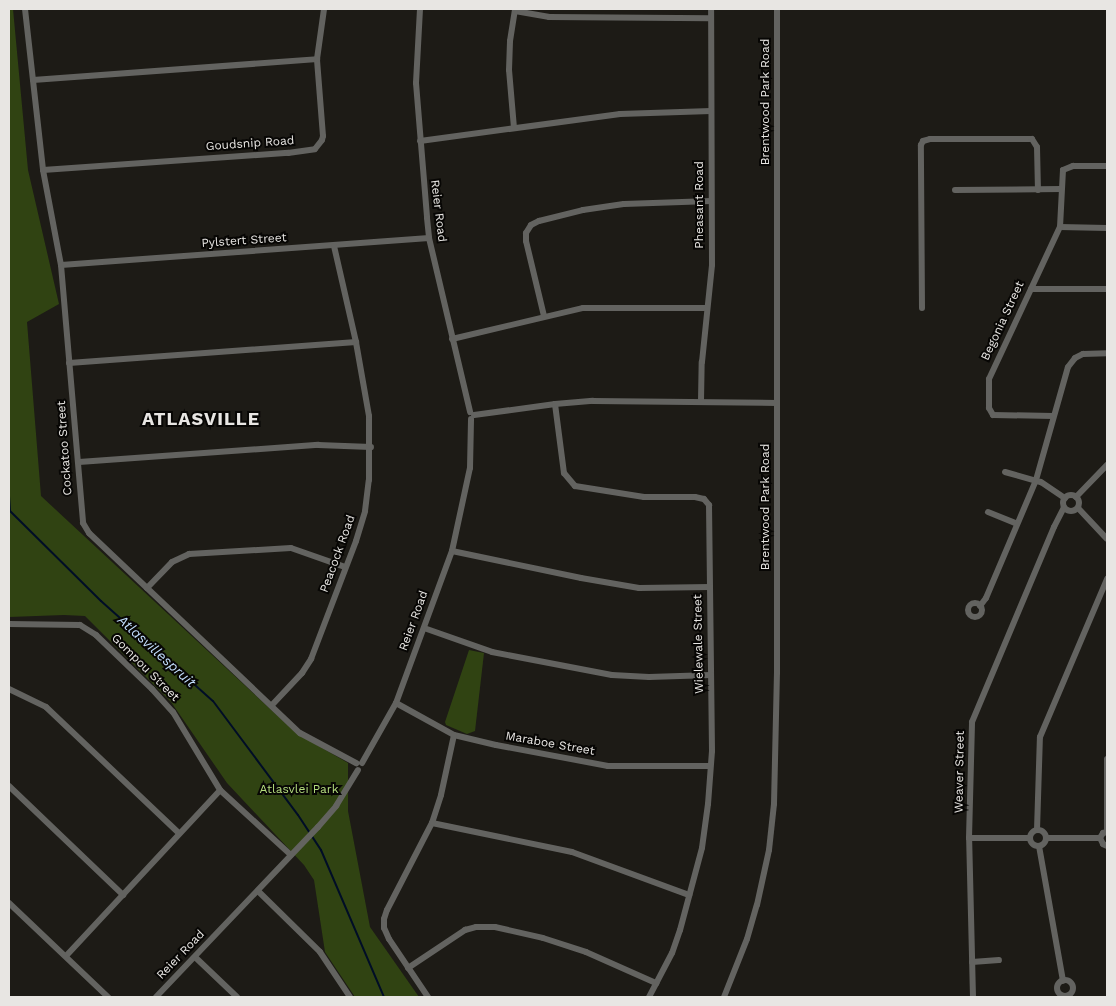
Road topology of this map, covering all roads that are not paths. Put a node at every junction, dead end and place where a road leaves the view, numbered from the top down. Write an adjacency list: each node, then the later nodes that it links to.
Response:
1 (25, 9): 9 (street, Cockatoo Street)
2 (324, 9): 8 (street, Goudsnip Road)
3 (420, 9): 12 (street, Reier Road)
4 (711, 9): 7 (street, Pheasant Road)
5 (777, 9): 34 (street, Brentwood Park Road)
6 (515, 10): 7 (street); 11 (street)
7 (711, 18): 10 (street, Pheasant Road)
8 (317, 59): 9 (street); 14 (street, Goudsnip Road)
9 (33, 80): 14 (street, Cockatoo Street)
10 (711, 111): 11 (street); 18 (street, Pheasant Road)
11 (514, 128): 12 (street)
12 (420, 142): 21 (street, Reier Road)
13 (1107, 166): 15 (street)
14 (43, 170): 23 (street, Cockatoo Street)
15 (1061, 189): 17 (street); 19 (street)
16 (955, 190): 17 (street)
17 (1038, 190): 27 (street)
18 (712, 201): 26 (street, Pheasant Road); 28 (street)
19 (1060, 227): 20 (street); 24 (street, Begonia Street)
20 (1107, 228)
21 (429, 238): 22 (street, Pylstert Street); 29 (street, Reier Road)
22 (334, 246): 23 (street, Pylstert Street); 30 (street, Peacock Road)
23 (61, 265): 32 (street, Cockatoo Street)
24 (1031, 289): 25 (street); 37 (street, Begonia Street)
25 (1107, 289)
26 (706, 308): 28 (street); 33 (street, Pheasant Road)
27 (922, 308)
28 (544, 316): 29 (street)
29 (452, 339): 36 (street, Reier Road)
30 (356, 342): 32 (street); 38 (street, Peacock Road)
31 (1107, 353): 37 (street)
32 (69, 363): 39 (street, Cockatoo Street)
33 (701, 401): 34 (street); 35 (street)
34 (777, 403): 96 (street, Brentwood Park Road)
35 (555, 404): 36 (street); 53 (street, Wielewale Street)
36 (472, 416): 50 (street, Reier Road)
37 (1053, 416): 42 (street)
38 (371, 447): 39 (street); 51 (street, Peacock Road)
39 (79, 462): 54 (street, Cockatoo Street)
40 (1107, 465): 43 (street)
41 (1004, 472): 42 (street)
42 (1036, 480): 44 (street); 48 (street)
43 (1076, 497): 44 (street); 46 (street)
44 (1065, 498): 45 (street)
45 (1064, 507): 46 (street); 72 (street, Weaver Street)
46 (1078, 508): 49 (street)
47 (988, 512): 48 (street)
48 (1017, 524): 55 (street)
49 (1107, 538)
50 (452, 551): 53 (street); 57 (street, Reier Road)
51 (345, 567): 54 (street); 61 (street, Peacock Road)
52 (1107, 579): 69 (street)
53 (710, 587): 58 (street, Wielewale Street)
54 (147, 588): 61 (street, Cockatoo Street)
55 (980, 606)
56 (9, 624): 67 (street, Gompou Street)
57 (424, 628): 58 (street); 60 (street, Reier Road)
58 (711, 675): 65 (street, Wielewale Street)
59 (9, 689): 71 (street)
60 (396, 703): 62 (street, Maraboe Street); 64 (street, Reier Road)
61 (272, 705): 64 (street, Cockatoo Street)
62 (454, 735): 65 (street, Maraboe Street); 68 (street)
63 (1107, 759): 70 (street)
64 (358, 766): 78 (street, Reier Road)
65 (710, 766): 81 (street, Wielewale Street)
66 (9, 786): 80 (street)
67 (220, 790): 71 (street); 78 (street, Gompou Street)
68 (432, 823): 81 (street); 87 (street)
69 (1037, 830): 73 (street); 74 (street)
70 (1107, 832): 75 (street)
71 (179, 833): 80 (street)
72 (970, 838): 73 (street); 86 (street, Weaver Street)
73 (1030, 838): 76 (street)
74 (1046, 838): 75 (street); 76 (street)
75 (1100, 838): 77 (street)
76 (1039, 846): 88 (street)
77 (1107, 846)
78 (291, 855): 79 (street, Reier Road)
79 (258, 891): 84 (street, Reier Road); 93 (street)
80 (122, 895): 83 (street)
81 (690, 895): 89 (street, Wielewale Street)
82 (9, 903): 83 (street)
83 (66, 956): 90 (street)
84 (195, 957): 91 (street, Reier Road); 92 (street)
85 (999, 960): 86 (street)
86 (972, 962): 97 (street, Weaver Street)
87 (408, 968): 89 (street); 94 (street)
88 (1063, 981)
89 (656, 983): 95 (street, Wielewale Street)
90 (108, 997)
91 (156, 997)
92 (237, 997)
93 (350, 997)
94 (428, 997)
95 (649, 997)
96 (724, 997)
97 (973, 997)

